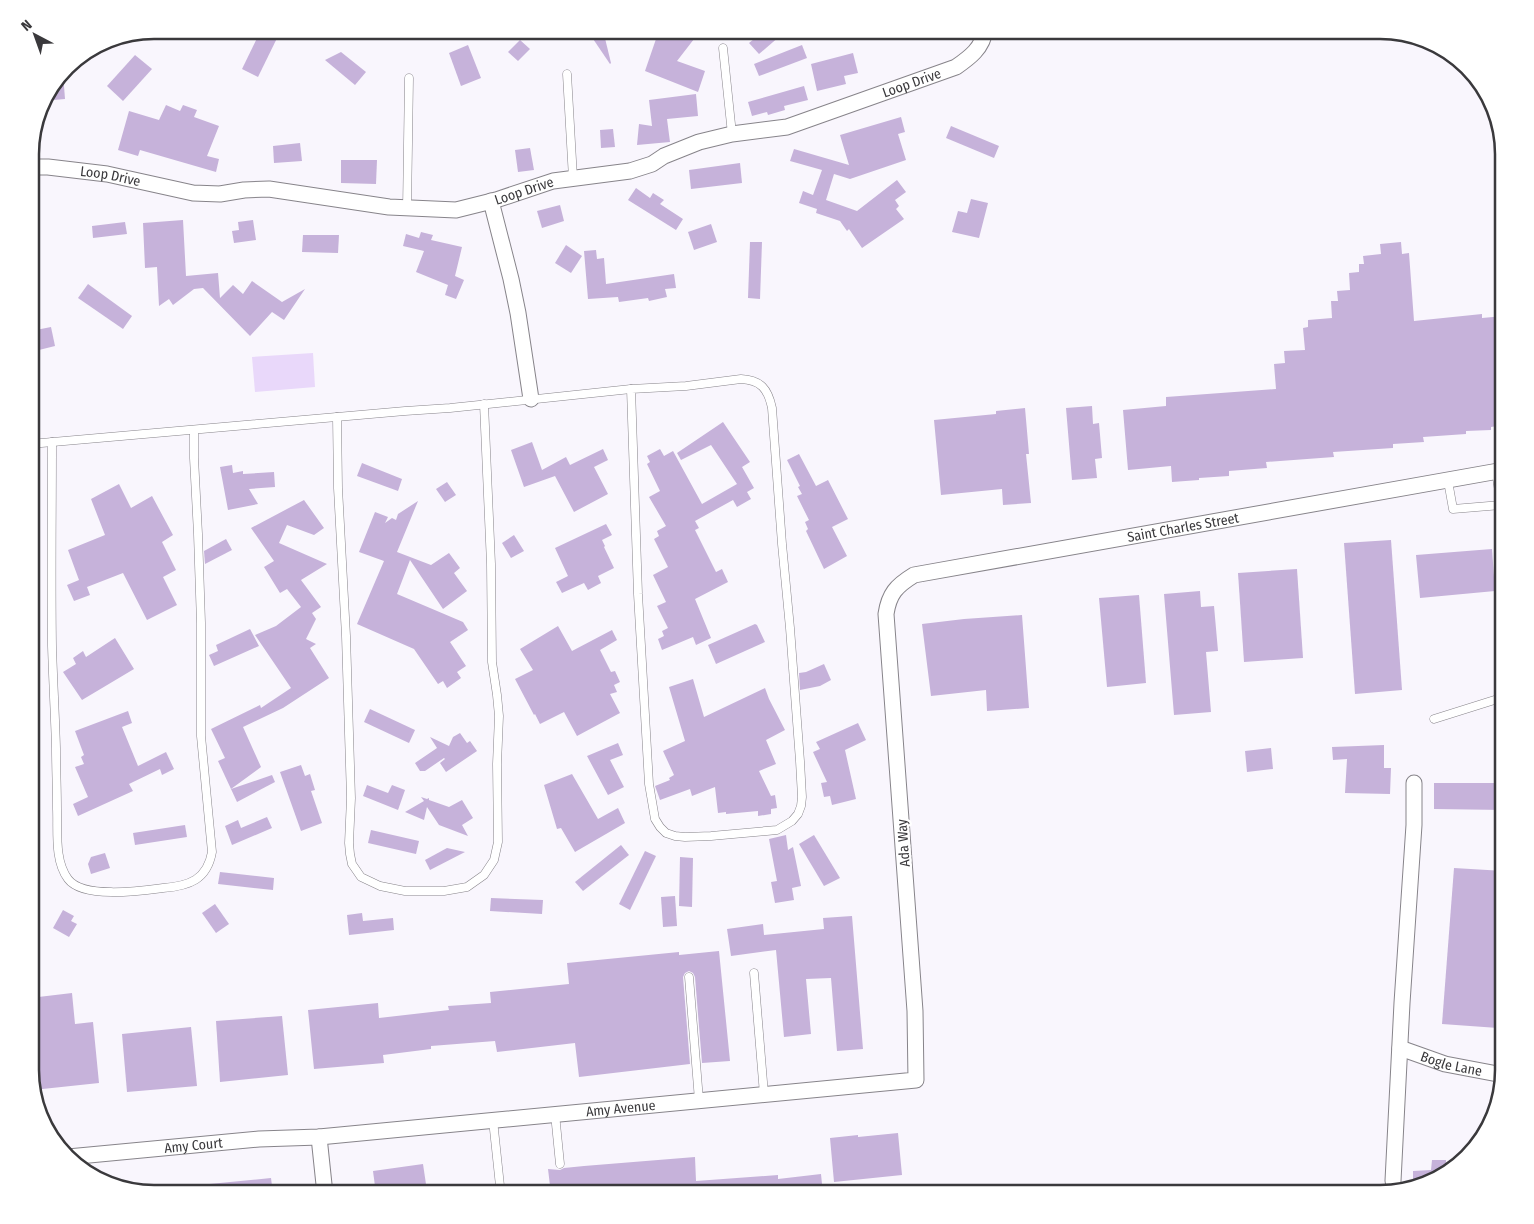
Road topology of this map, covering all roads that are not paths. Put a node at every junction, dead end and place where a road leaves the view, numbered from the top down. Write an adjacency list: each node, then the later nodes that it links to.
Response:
1 (982, 39): 5 (street, Loop Drive)
2 (722, 48): 5 (lane)
3 (567, 74): 7 (lane)
4 (409, 78): 9 (lane)
5 (732, 134): 7 (street, Loop Drive)
6 (39, 167): 9 (street, Loop Drive)
7 (573, 178): 8 (street, Loop Drive)
8 (491, 201): 9 (street, Loop Drive); 11 (street)
9 (407, 209)
10 (631, 389): 10 (lane); 11 (lane)
11 (531, 399): 12 (lane)
12 (484, 404): 13 (lane); 13 (lane)
13 (337, 417): 14 (lane)
14 (194, 430): 15 (lane); 15 (lane)
15 (52, 442): 16 (lane)
16 (39, 443)
17 (1495, 472): 18 (street, Saint Charles Street)
18 (1448, 481): 19 (lane); 20 (street, Saint Charles Street)
19 (1495, 506)
20 (886, 614): 27 (street, Ada Way)
21 (1495, 700): 22 (lane)
22 (1434, 719)
23 (1414, 783): 26 (street)
24 (754, 973): 29 (lane)
25 (689, 977): 30 (lane)
26 (1400, 1048): 28 (street, Bogle Lane); 36 (street)
27 (916, 1073): 29 (street, Amy Avenue)
28 (1495, 1073)
29 (764, 1094): 30 (street, Amy Avenue)
30 (699, 1100): 31 (street, Amy Avenue)
31 (555, 1114): 32 (street, Amy Avenue); 35 (lane)
32 (493, 1120): 33 (street, Amy Avenue); 38 (lane)
33 (319, 1137): 34 (street, Amy Court); 37 (street)
34 (77, 1156)
35 (560, 1164)
36 (1393, 1181)
37 (323, 1185)
38 (500, 1185)

